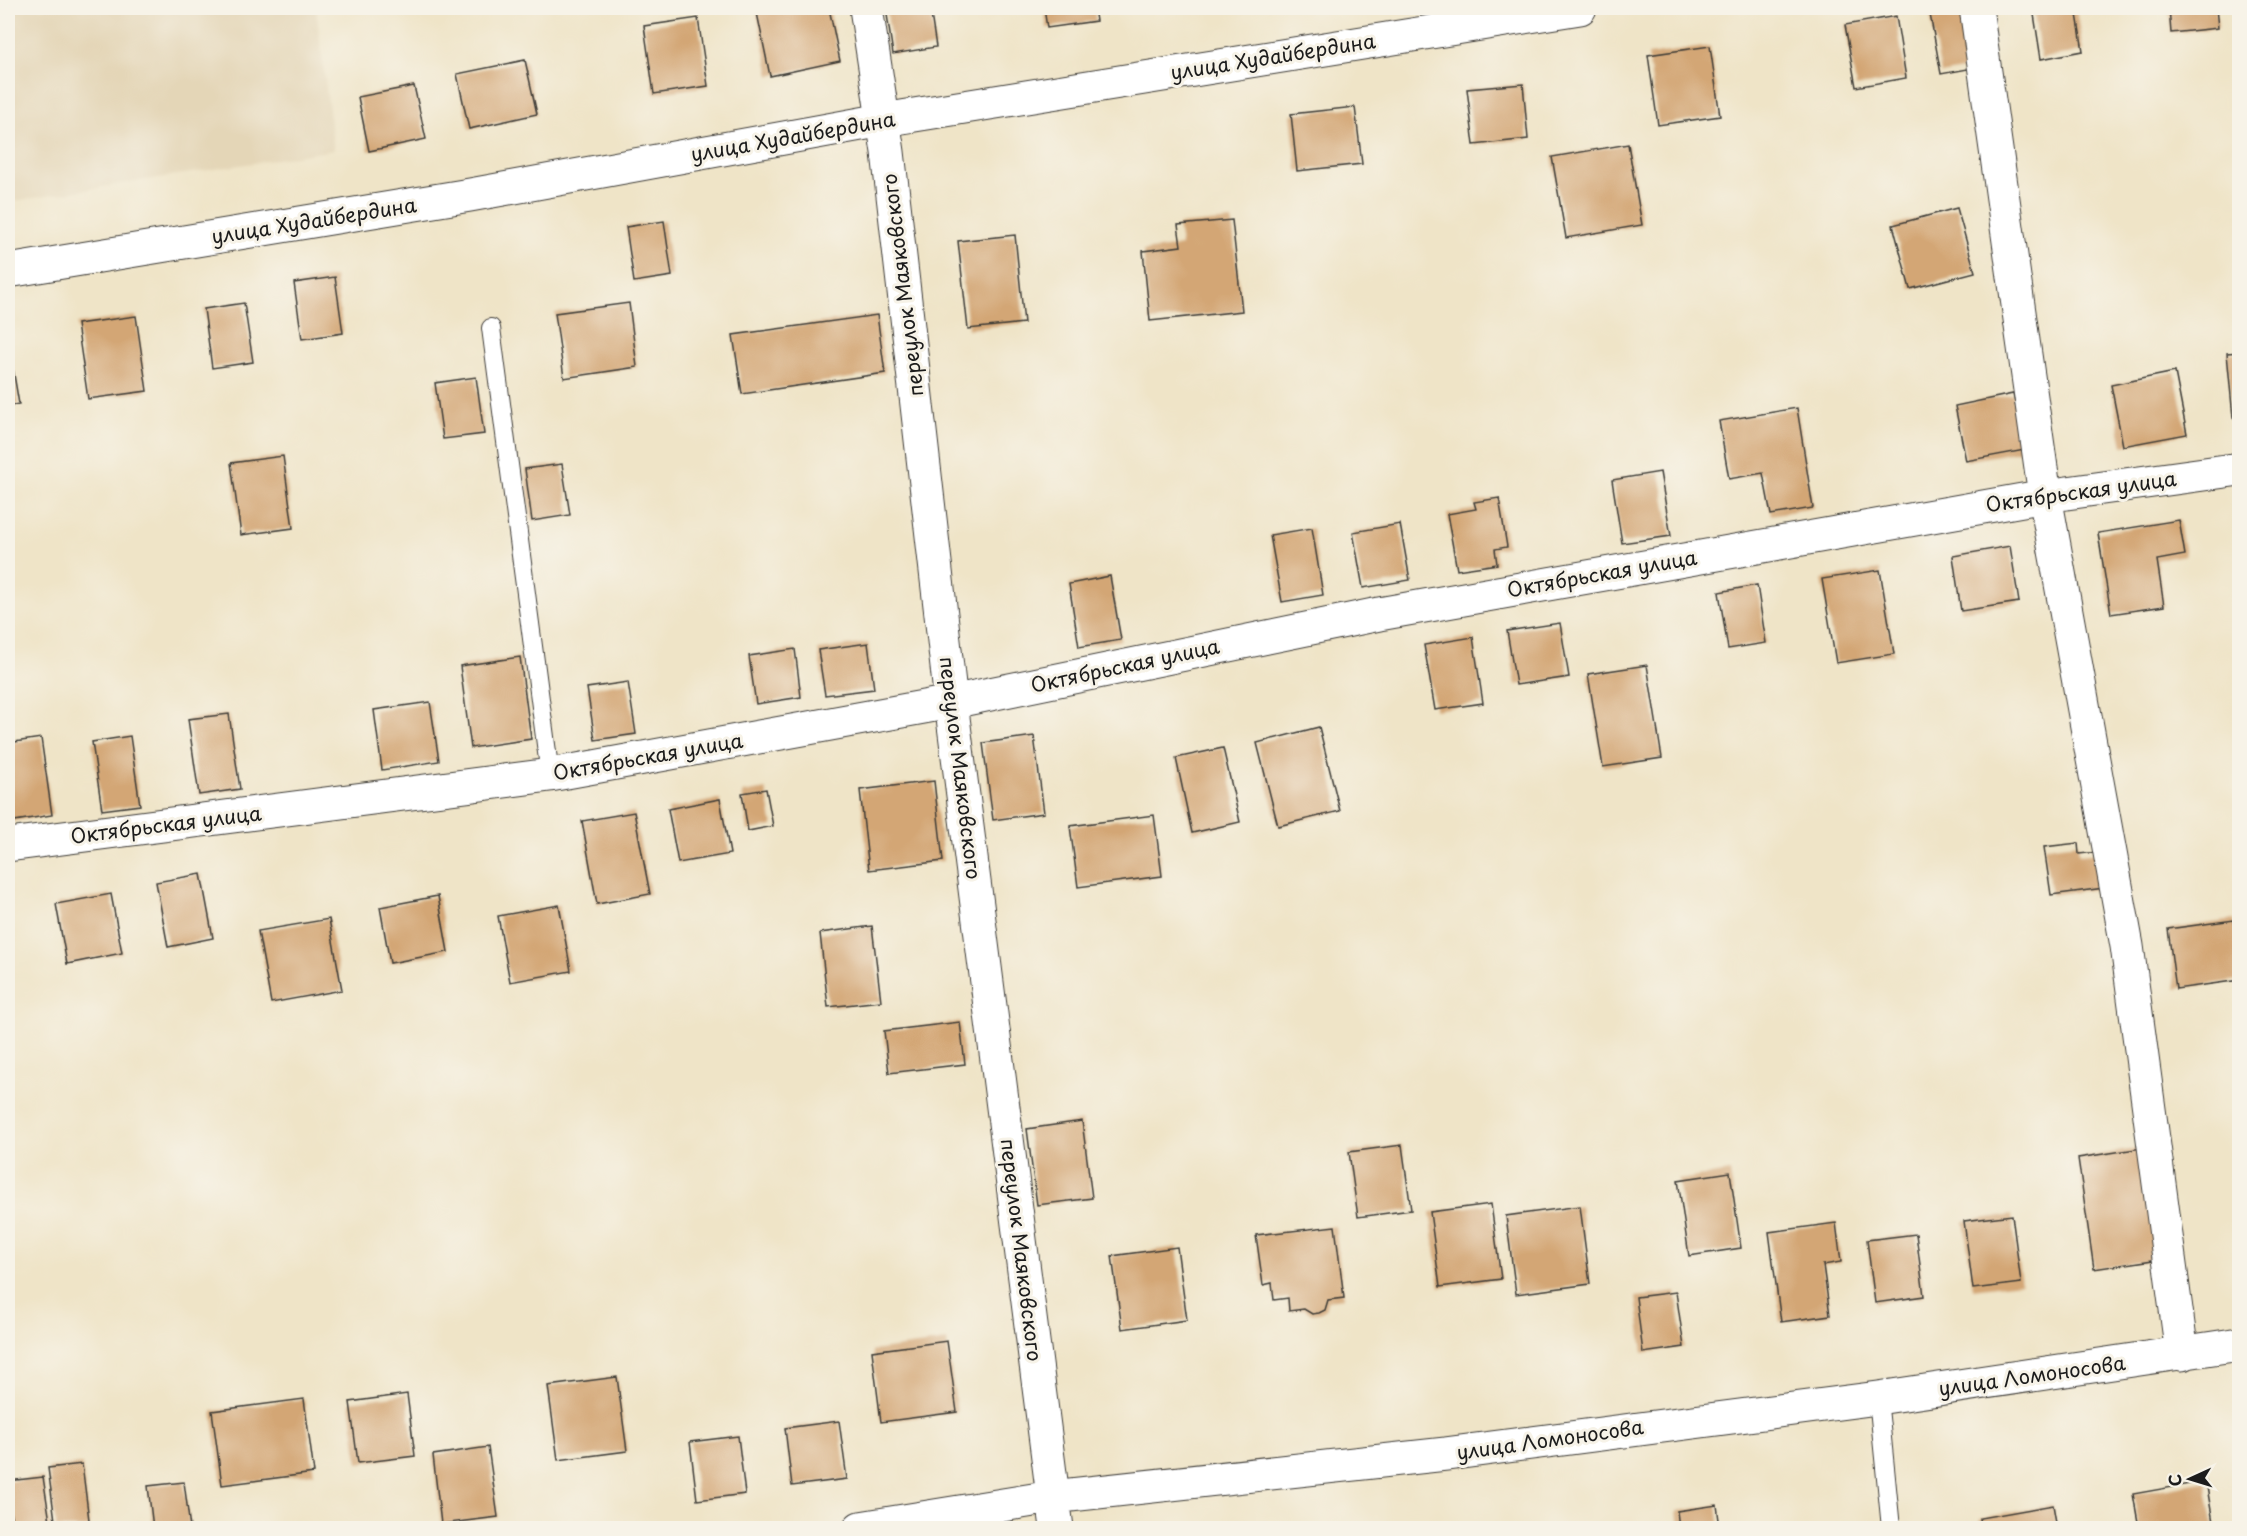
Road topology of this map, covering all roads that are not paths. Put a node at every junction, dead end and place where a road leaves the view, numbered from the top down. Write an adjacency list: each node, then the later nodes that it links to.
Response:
1 (866, 8): 4 (street, переулок Маяковского)
2 (1580, 8): 4 (street, улица Худайбердина)
3 (1976, 8): 8 (street)
4 (883, 120): 5 (street, улица Худайбердина); 9 (street, переулок Маяковского)
5 (8, 271)
6 (491, 328): 10 (lane)
7 (2240, 469): 8 (street, Октябрьская улица)
8 (2045, 496): 9 (street, Октябрьская улица); 13 (street)
9 (951, 702): 10 (street, Октябрьская улица); 15 (street, переулок Маяковского)
10 (550, 775): 11 (street, Октябрьская улица)
11 (8, 845)
12 (2240, 1344): 13 (street, улица Ломоносова)
13 (2182, 1354): 14 (street, улица Ломоносова)
14 (1878, 1398): 15 (street, улица Ломоносова); 18 (lane)
15 (1052, 1497): 16 (street, улица Ломоносова); 17 (street, переулок Маяковского)
16 (860, 1528)
17 (1057, 1528)
18 (1891, 1528)

